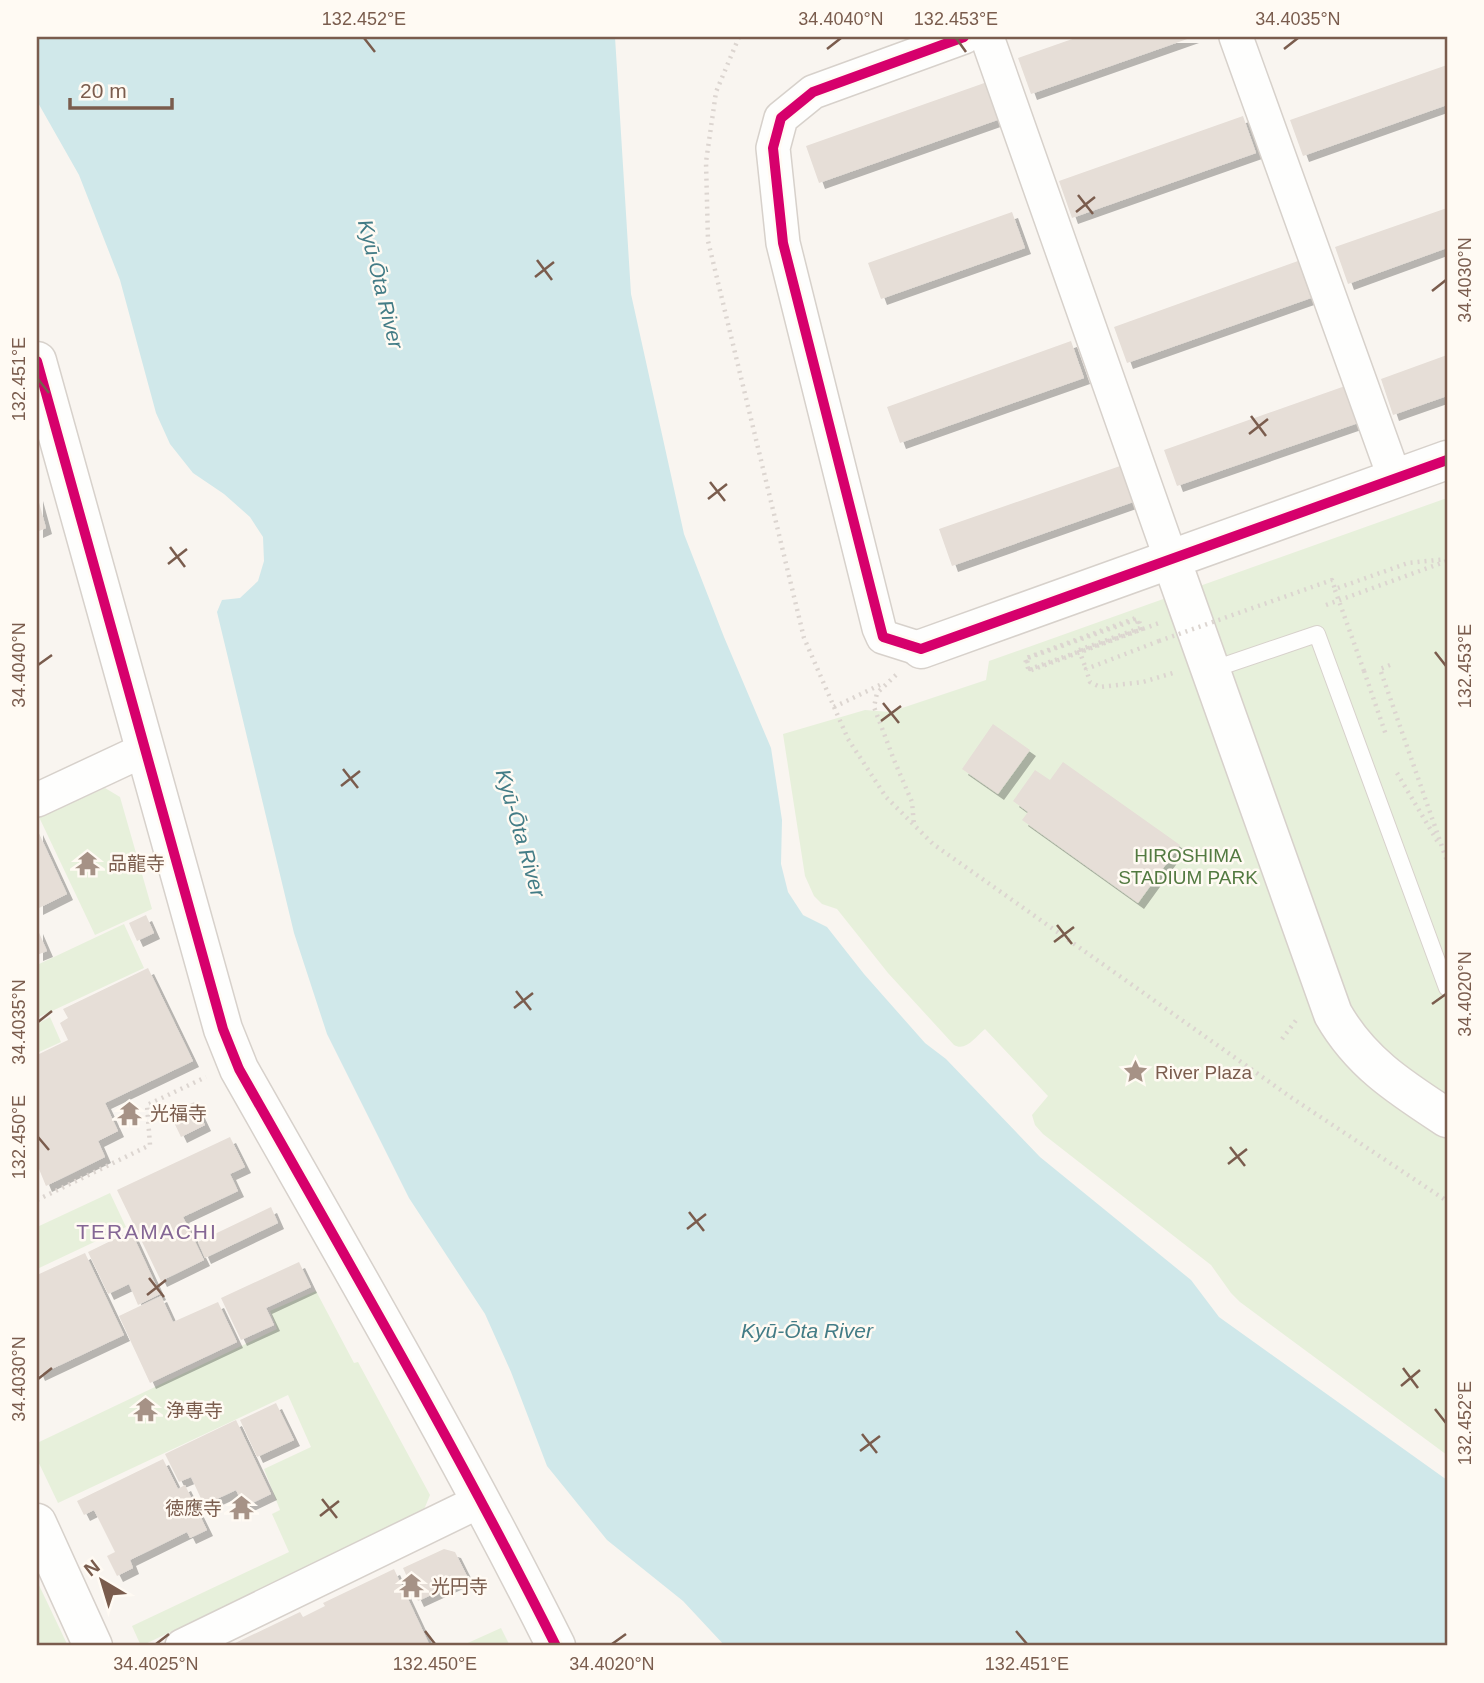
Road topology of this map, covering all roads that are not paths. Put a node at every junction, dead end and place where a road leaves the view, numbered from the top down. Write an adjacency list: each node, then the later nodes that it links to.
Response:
1 (964, 37): 8 (street)
2 (986, 37): 7 (street)
3 (1236, 37): 6 (street)
4 (37, 361): 10 (street)
5 (1447, 460): 6 (street)
6 (1395, 479): 7 (street)
7 (1171, 559): 8 (street); 9 (street)
8 (921, 649)
9 (1196, 670): 12 (lane); 13 (street)
10 (144, 750): 11 (street); 14 (street)
11 (37, 800)
12 (1447, 988)
13 (1447, 1118)
14 (480, 1502): 17 (street); 18 (street)
15 (37, 1523): 16 (street)
16 (93, 1646)
17 (182, 1646)
18 (556, 1646)

